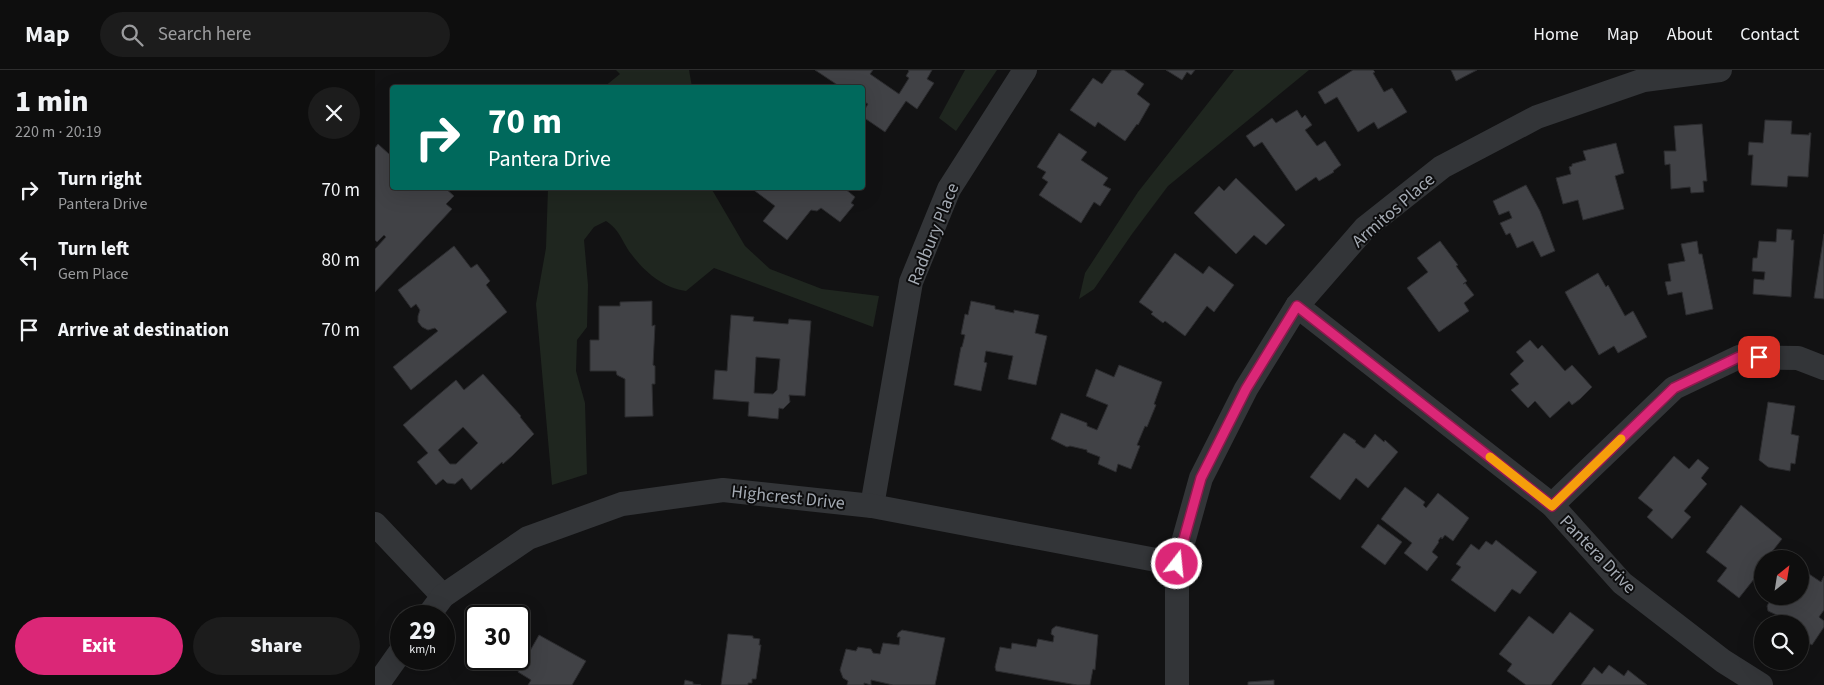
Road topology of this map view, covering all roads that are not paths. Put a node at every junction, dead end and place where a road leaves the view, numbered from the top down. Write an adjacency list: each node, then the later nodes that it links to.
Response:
1 (1025, 70): 5 (street, Radbury Place)
2 (1720, 70): 3 (street, Armitos Place)
3 (1297, 306): 6 (street, Pantera Drive); 8 (street, Armitos Place)
4 (1824, 368): 6 (street)
5 (872, 506): 8 (street, Highcrest Drive); 9 (street, Highcrest Drive)
6 (1552, 506): 14 (street, Pantera Drive)
7 (375, 524): 9 (street)
8 (1177, 564): 13 (street, Armitos Place)
9 (443, 596): 10 (street, Highcrest Drive)
10 (436, 605)
11 (390, 667): 12 (street)
12 (377, 685)
13 (1177, 685)
14 (1761, 685)

